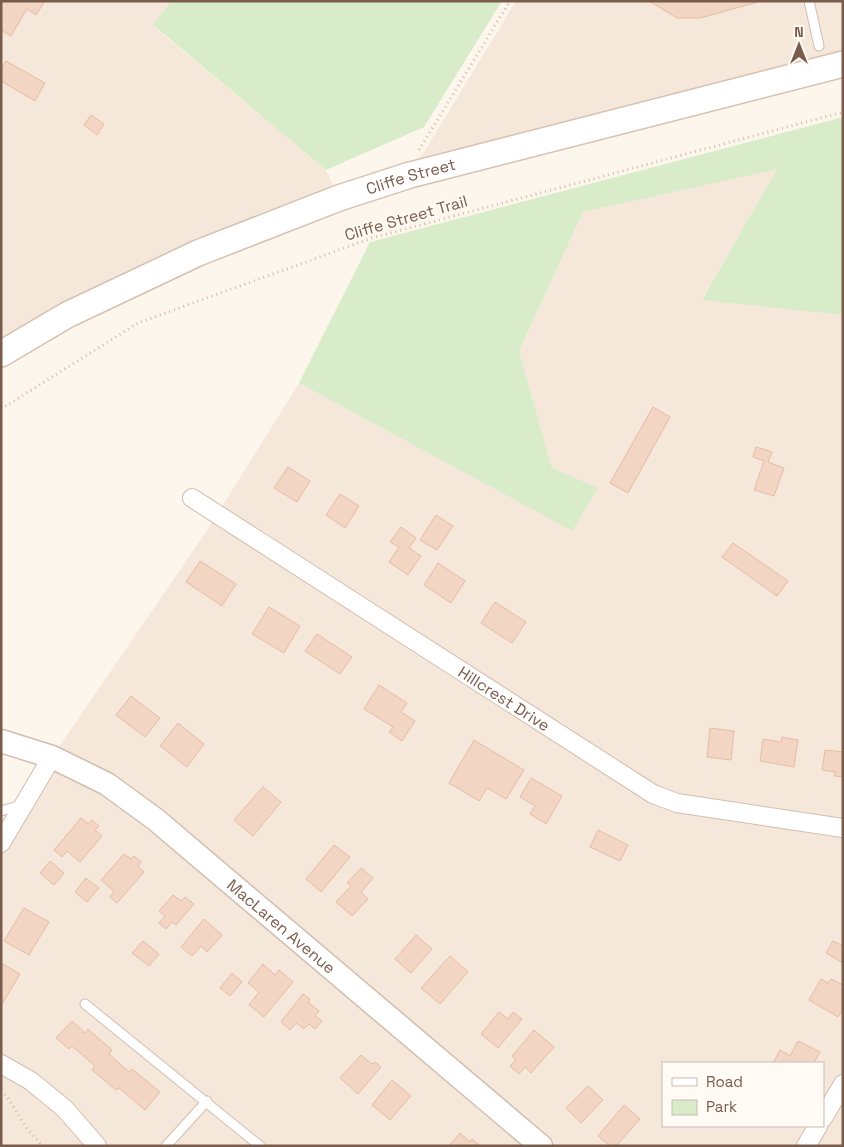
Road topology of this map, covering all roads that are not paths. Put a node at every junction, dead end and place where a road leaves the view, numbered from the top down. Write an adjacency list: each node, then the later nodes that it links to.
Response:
1 (809, 1): 2 (lane)
2 (819, 46)
3 (843, 64): 4 (main road, Cliffe Street)
4 (1, 354)
5 (192, 498): 10 (street, Hillcrest Drive)
6 (1, 741): 7 (street, MacLaren Avenue)
7 (52, 757): 8 (street); 21 (street, MacLaren Avenue)
8 (24, 804): 9 (lane); 11 (street)
9 (1, 812)
10 (843, 828)
11 (1, 843)
12 (85, 1004): 15 (lane)
13 (1, 1064): 18 (street)
14 (843, 1084): 16 (street)
15 (207, 1101): 19 (lane); 20 (lane)
16 (824, 1116)
17 (817, 1127): 22 (street)
18 (97, 1146)
19 (166, 1146)
20 (260, 1146)
21 (541, 1146)
22 (806, 1146)

